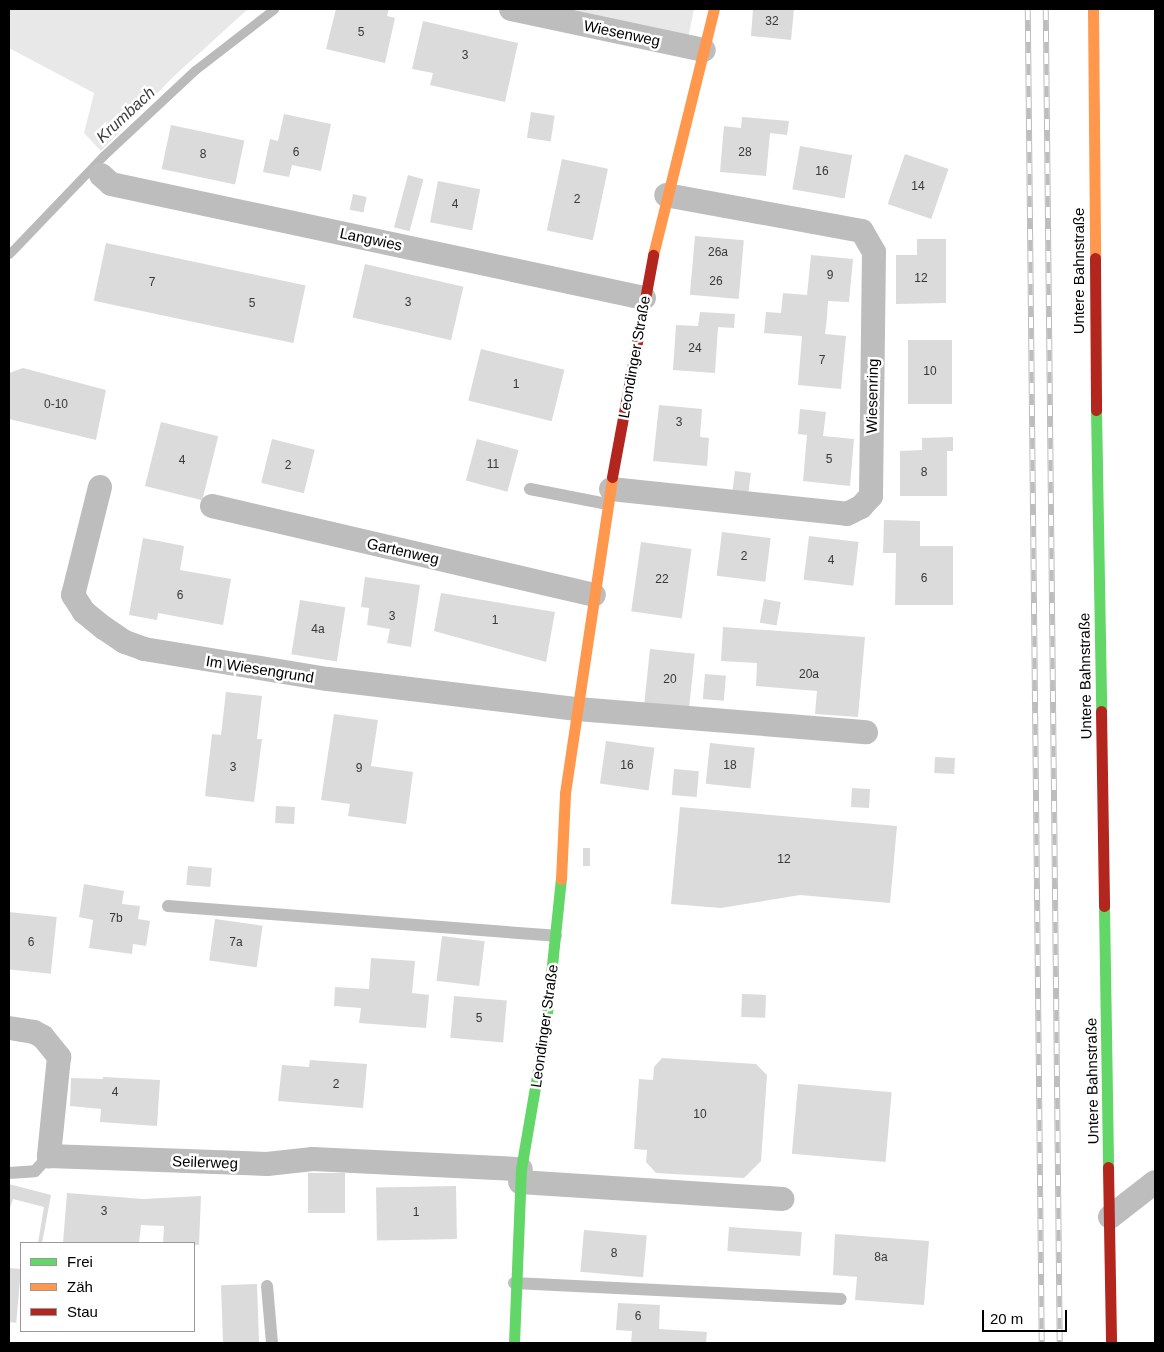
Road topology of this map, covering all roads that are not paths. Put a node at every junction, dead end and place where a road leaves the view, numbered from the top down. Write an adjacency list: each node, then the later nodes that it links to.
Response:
1 (511, 9): 4 (street, Wiesenweg)
2 (714, 9): 4 (street, Leondinger Straße)
3 (1092, 9): 23 (street, Untere Bahnstraße)
4 (704, 50): 6 (street, Leondinger Straße)
5 (101, 175): 7 (street, Langwies)
6 (666, 195): 7 (street, Leondinger Straße); 10 (street, Wiesenring)
7 (644, 298): 10 (street, Leondinger Straße)
8 (100, 487): 13 (street, Im Wiesengrund)
9 (530, 489): 10 (lane)
10 (609, 497): 12 (street, Leondinger Straße)
11 (212, 506): 12 (street, Gartenweg)
12 (594, 595): 13 (street, Leondinger Straße)
13 (577, 709): 14 (street); 16 (street, Leondinger Straße)
14 (866, 732)
15 (168, 906): 16 (lane)
16 (556, 936): 20 (street, Leondinger Straße)
17 (9, 1028): 18 (street)
18 (49, 1156): 19 (lane); 20 (street, Seilerweg)
19 (9, 1174)
20 (521, 1176): 22 (street, Seilerweg); 24 (street, Leondinger Straße)
21 (1155, 1182): 23 (street)
22 (782, 1199)
23 (1110, 1217): 29 (street, Untere Bahnstraße)
24 (514, 1283): 26 (lane); 28 (street, Leondinger Straße)
25 (267, 1286): 27 (lane)
26 (841, 1299)
27 (272, 1343)
28 (514, 1343)
29 (1111, 1343)

